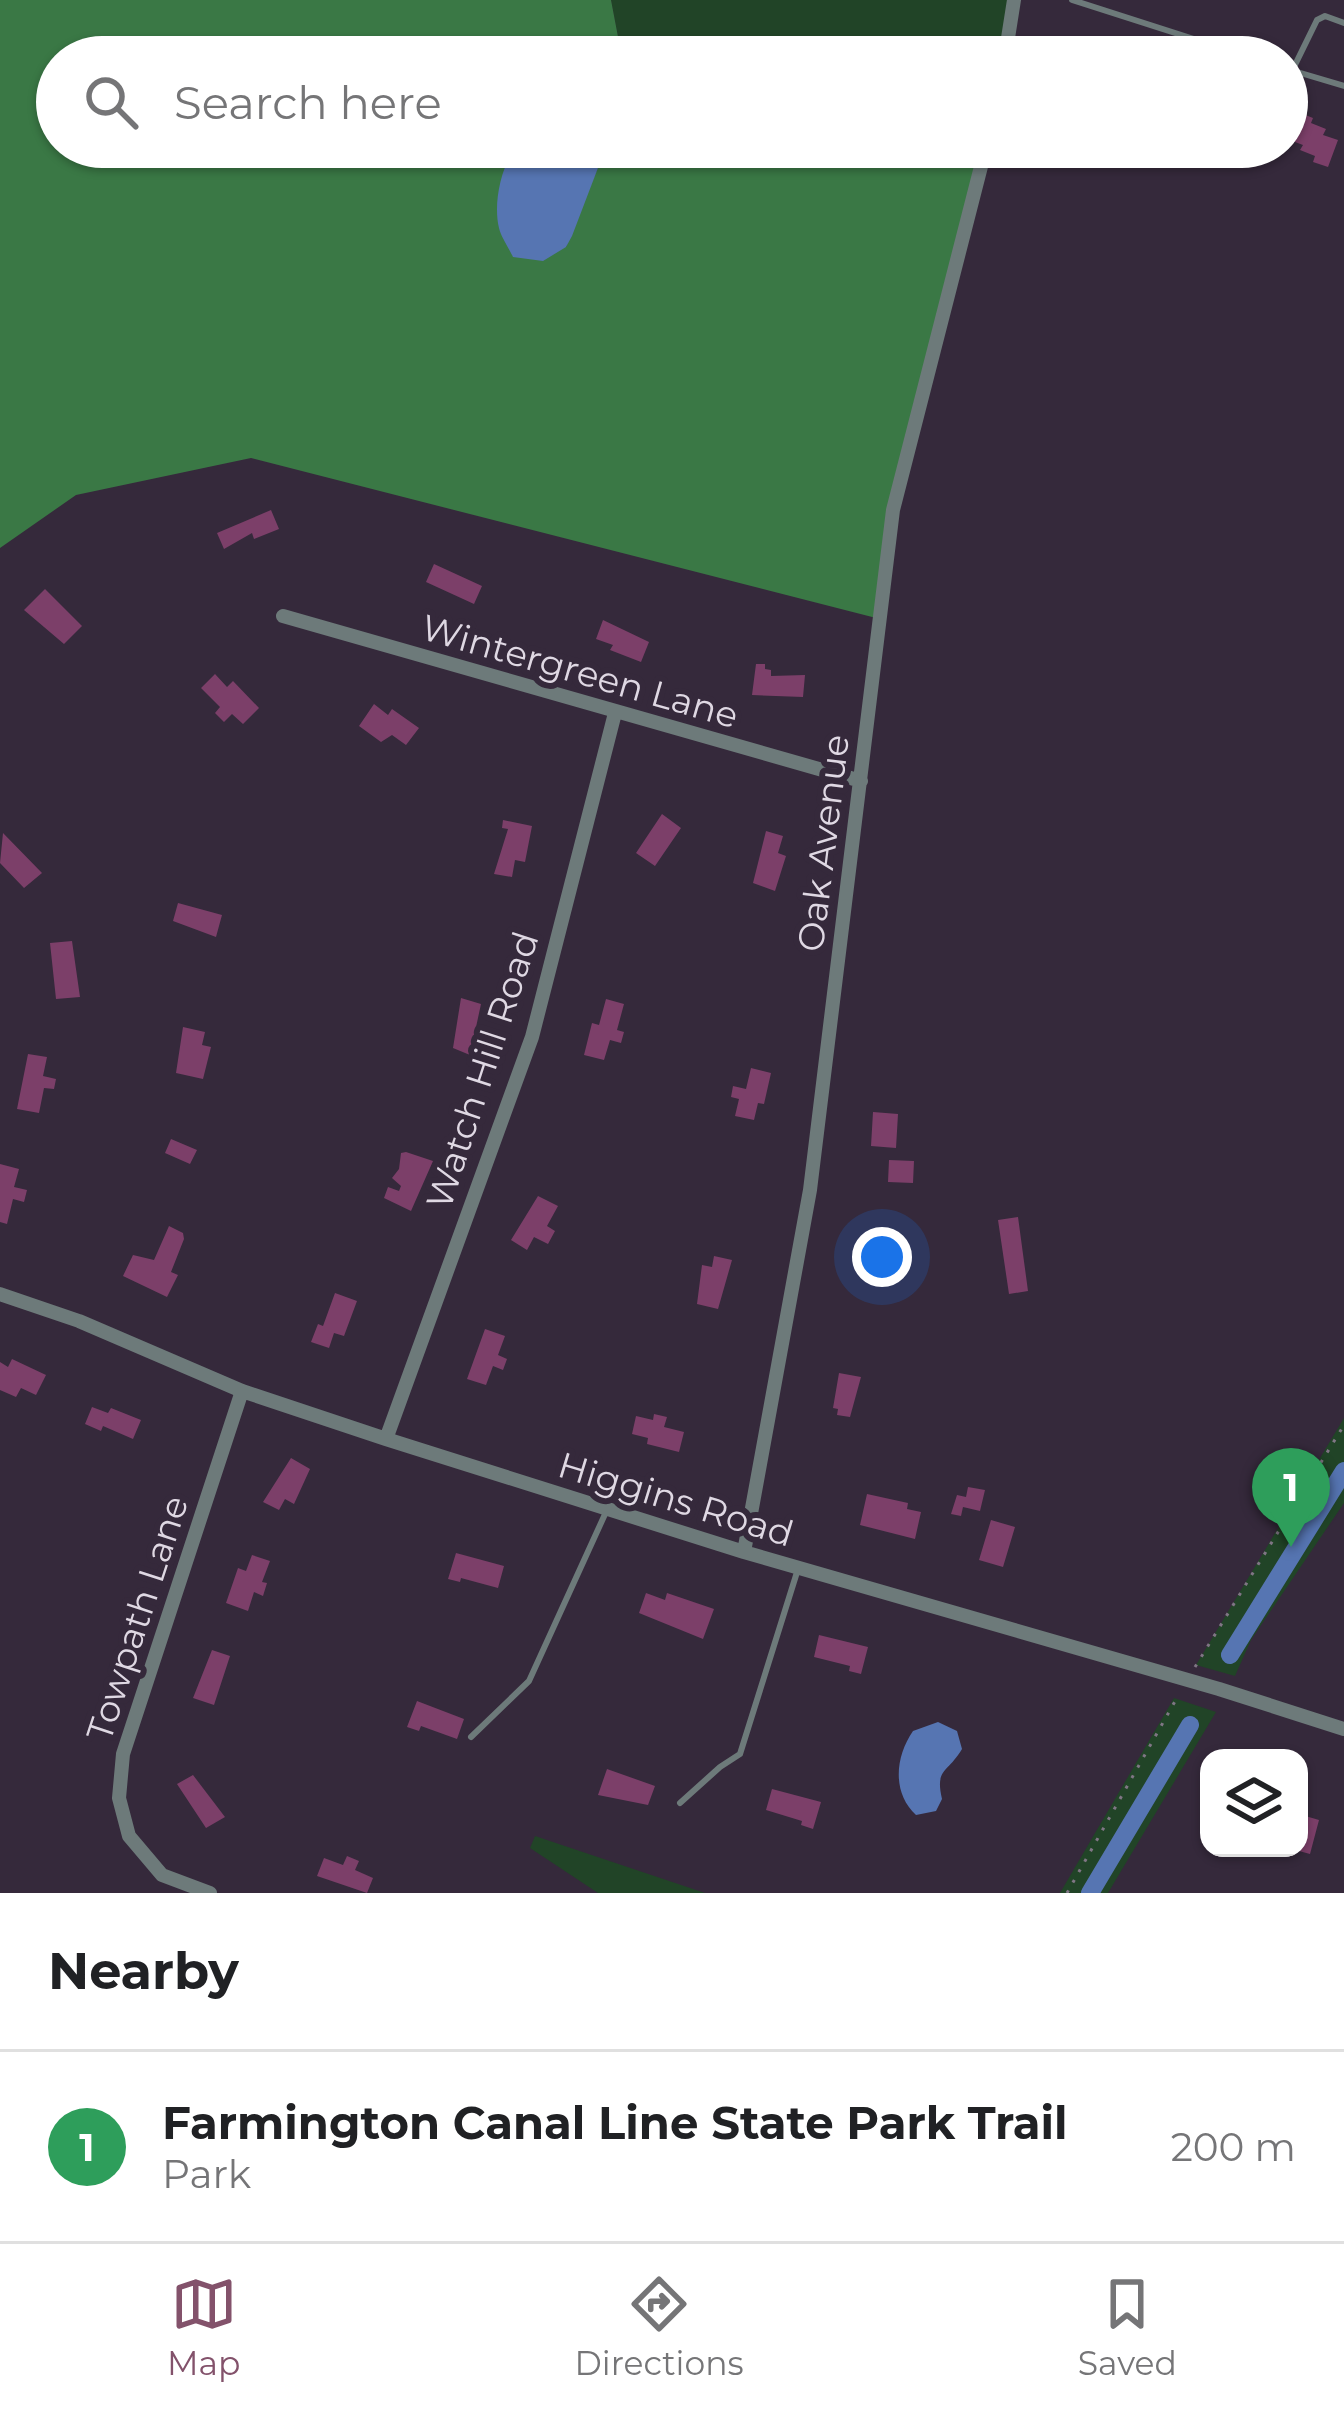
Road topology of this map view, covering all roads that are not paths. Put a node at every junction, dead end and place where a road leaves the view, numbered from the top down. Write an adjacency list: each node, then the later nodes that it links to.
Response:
1 (1014, 0): 4 (street)
2 (1072, 0): 5 (lane)
3 (1344, 23): 6 (lane)
4 (1008, 36)
5 (1184, 36)
6 (1308, 37)
7 (1308, 75): 8 (lane)
8 (1344, 86)
9 (981, 168): 12 (street, Oak Avenue)
10 (283, 616): 11 (street, Wintergreen Lane)
11 (615, 713): 12 (street, Wintergreen Lane); 15 (street, Watch Hill Road)
12 (861, 782): 17 (street, Oak Avenue)
13 (0, 1294): 14 (street, Higgins Road)
14 (242, 1391): 15 (street, Higgins Road); 22 (street, Towpath Lane)
15 (386, 1439): 16 (street, Higgins Road)
16 (607, 1509): 17 (street, Higgins Road); 20 (lane)
17 (744, 1552): 18 (street, Higgins Road)
18 (798, 1569): 19 (street, Higgins Road); 21 (lane)
19 (1344, 1730)
20 (471, 1737)
21 (680, 1803)
22 (210, 1893)

